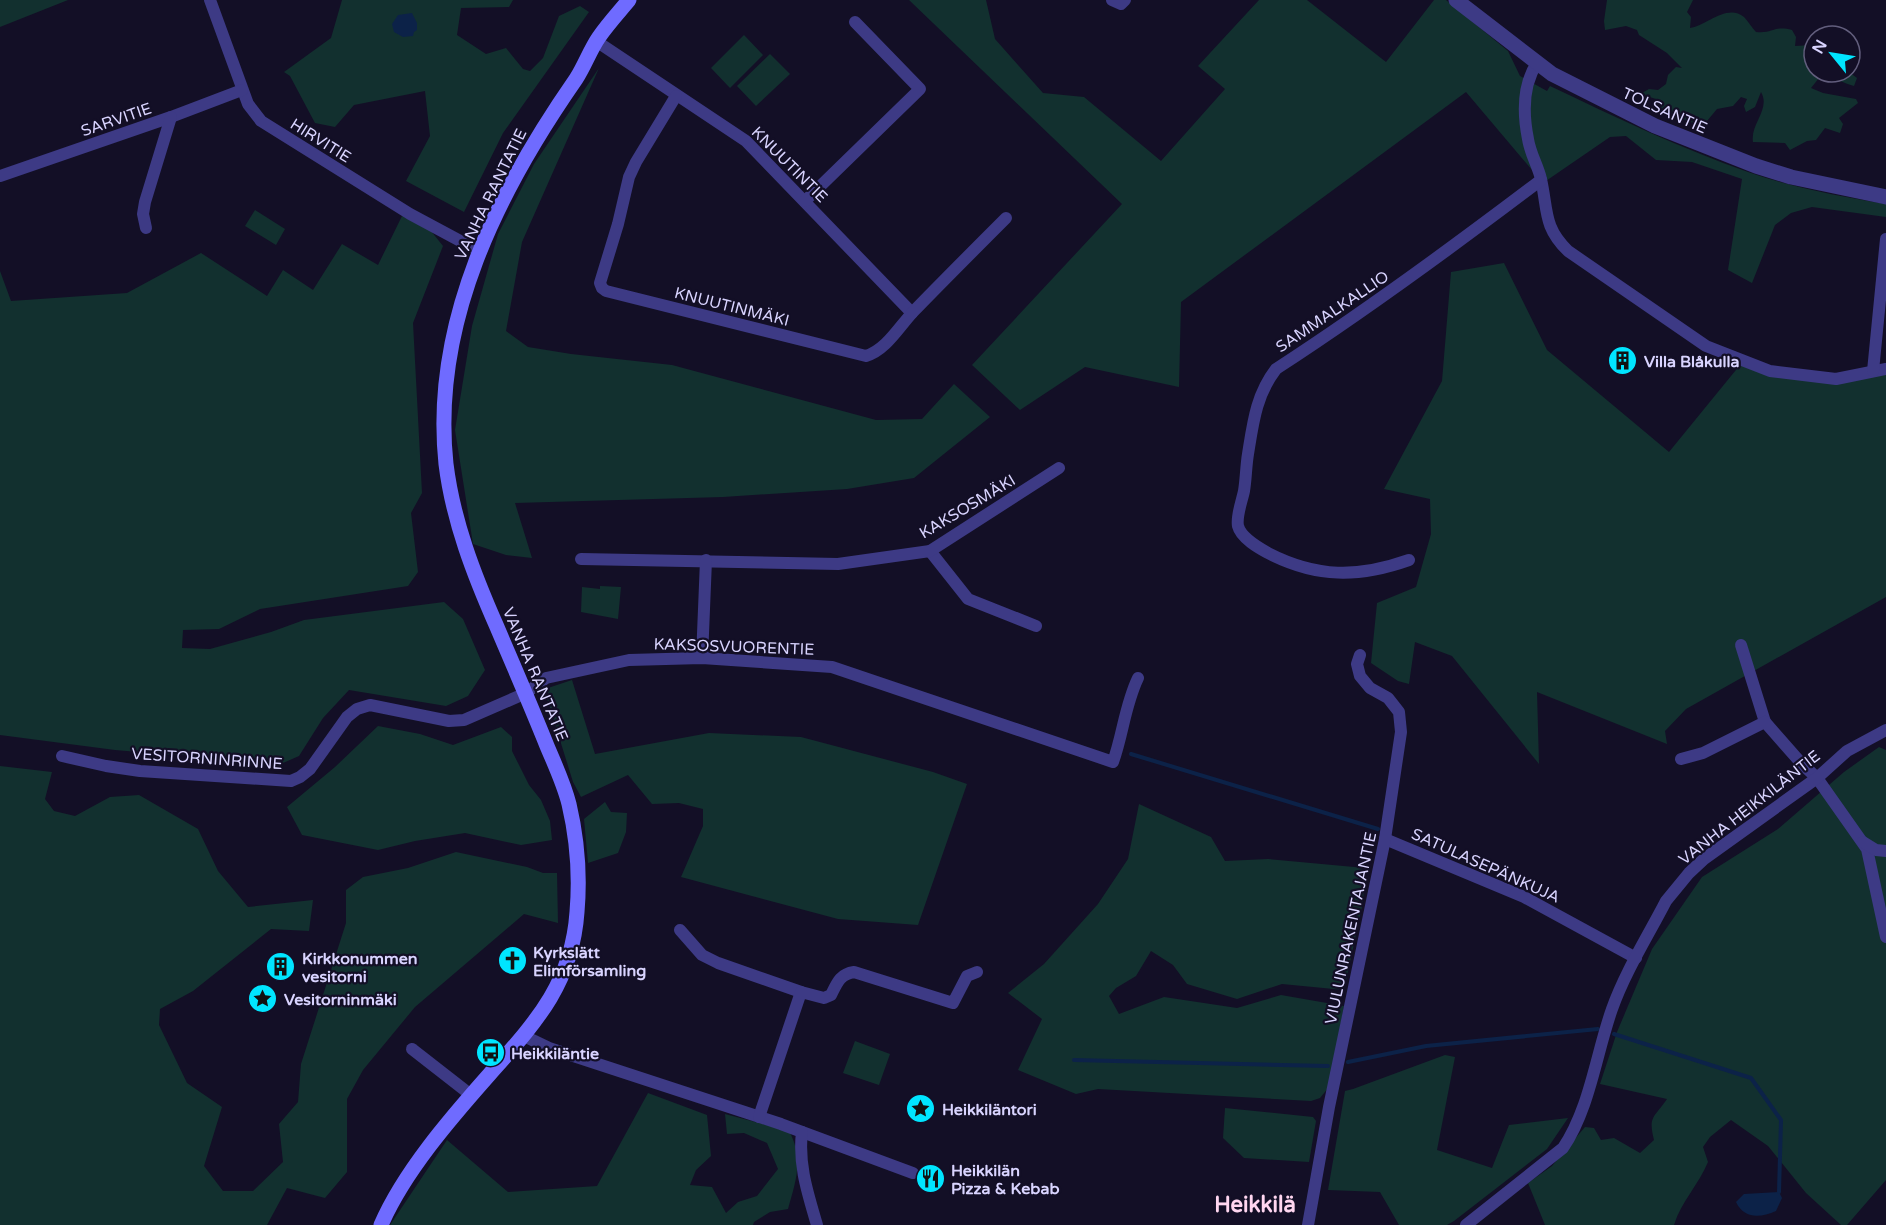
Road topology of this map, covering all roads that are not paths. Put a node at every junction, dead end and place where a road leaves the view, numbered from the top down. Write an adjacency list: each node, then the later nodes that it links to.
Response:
1 (210, 0): 9 (street, HIRVITIE)
2 (629, 0): 7 (main road, VANHA RANTATIE)
3 (1113, 0): 4 (street)
4 (1125, 0)
5 (1456, 0): 8 (street, TOLSANTIE)
6 (855, 22): 15 (street)
7 (596, 41): 10 (street, KNUUTINTIE); 19 (main road, VANHA RANTATIE)
8 (1537, 63): 13 (street); 14 (street, TOLSANTIE)
9 (243, 90): 11 (street, SARVITIE); 19 (street, HIRVITIE)
10 (676, 96): 15 (street, KNUUTINTIE); 20 (street, KNUUTINMÄKI)
11 (171, 117): 12 (street, SARVITIE); 17 (street)
12 (0, 176)
13 (1541, 180): 22 (street); 27 (street, SAMMALKALLIO)
14 (1886, 197)
15 (805, 201): 20 (street, KNUUTINTIE)
16 (1006, 218): 20 (street, KNUUTINMÄKI)
17 (146, 228)
18 (1886, 239): 22 (street)
19 (479, 251): 33 (main road, VANHA RANTATIE)
20 (912, 313)
21 (1886, 369): 22 (street)
22 (1873, 371)
23 (1059, 468): 24 (street, KAKSOSMÄKI)
24 (930, 552): 26 (street, KAKSOSMÄKI); 28 (street)
25 (581, 559): 26 (street, KAKSOSMÄKI)
26 (706, 560): 31 (street)
27 (1409, 560)
28 (1036, 626)
29 (1741, 645): 34 (street)
30 (1360, 655): 39 (street, VIULUNRAKENTAJANTIE)
31 (702, 658): 32 (street, KAKSOSVUORENTIE); 33 (street, KAKSOSVUORENTIE)
32 (1138, 678)
33 (526, 693): 36 (street, VESITORNINRINNE); 47 (main road, VANHA RANTATIE)
34 (1765, 722): 37 (street); 38 (street)
35 (1886, 730): 38 (street, VANHA HEIKKILÄNTIE)
36 (62, 756)
37 (1681, 759)
38 (1817, 778): 40 (street); 44 (street, VANHA HEIKKILÄNTIE)
39 (1385, 839): 44 (street, SATULASEPÄNKUJA); 55 (street, VIULUNRAKENTAJANTIE)
40 (1862, 842): 41 (street); 43 (street)
41 (1886, 851)
42 (680, 930): 46 (street)
43 (1886, 937)
44 (1636, 958): 56 (street, VANHA HEIKKILÄNTIE)
45 (977, 972): 46 (street)
46 (801, 992): 50 (street)
47 (524, 1036): 49 (main road, VANHA RANTATIE); 50 (street)
48 (412, 1049): 49 (street)
49 (471, 1095): 53 (main road, VANHA RANTATIE)
50 (759, 1117): 51 (street)
51 (802, 1132): 52 (street); 54 (street)
52 (913, 1173)
53 (381, 1225)
54 (817, 1225)
55 (1308, 1225)
56 (1466, 1225)

